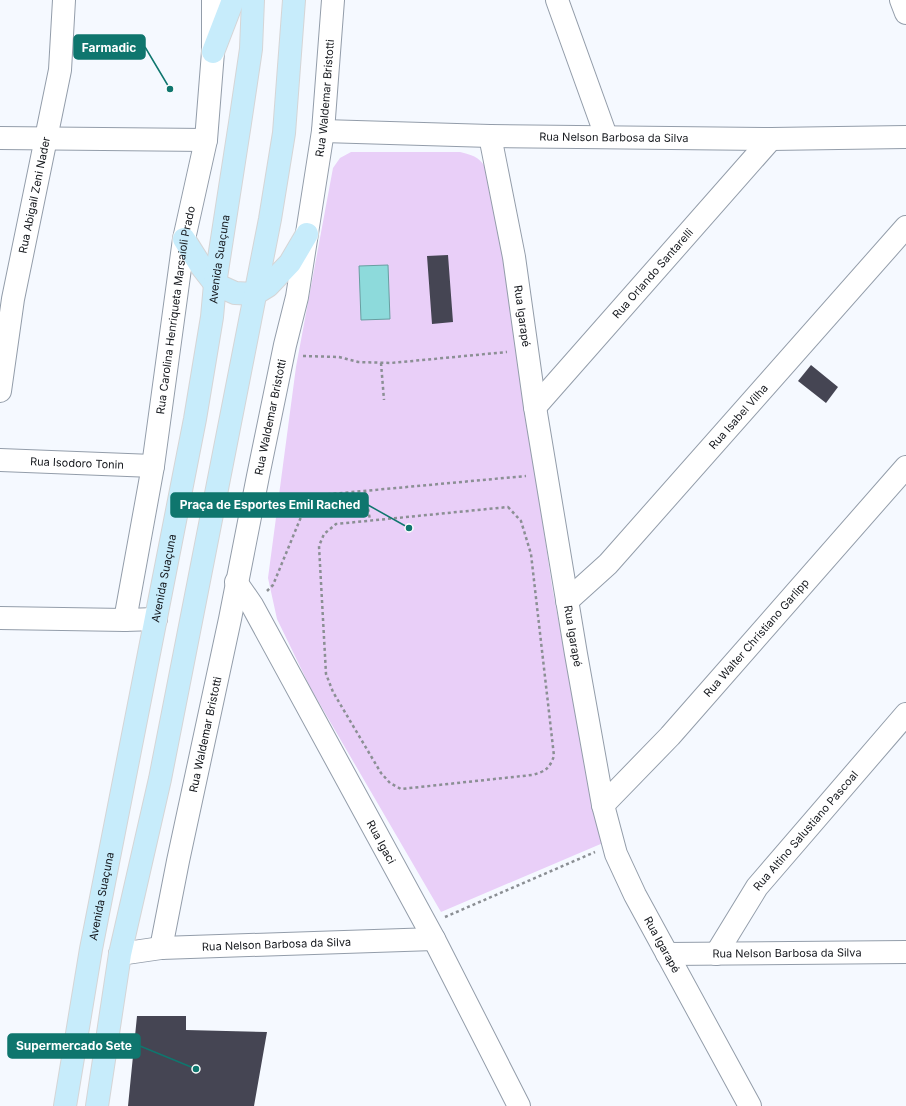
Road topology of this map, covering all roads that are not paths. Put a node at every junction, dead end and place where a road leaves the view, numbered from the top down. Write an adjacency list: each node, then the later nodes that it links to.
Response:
1 (64, 0): 16 (street, Rua Abigail Zeni Nader)
2 (213, 0): 10 (street, Rua Carolina Henriqueta Marsaioli Prado)
3 (233, 0): 10 (main road)
4 (253, 0): 22 (main road, Avenida Suaçuna)
5 (294, 0): 23 (main road)
6 (333, 0): 11 (street, Rua Waldemar Bristotti)
7 (557, 0): 13 (street)
8 (901, 0): 9 (street)
9 (906, 13)
10 (213, 52): 18 (street, Rua Carolina Henriqueta Marsaioli Prado)
11 (323, 131): 12 (street, Rua Nelson Barbosa da Silva); 20 (street, Rua Waldemar Bristotti)
12 (490, 136): 13 (street, Rua Nelson Barbosa da Silva); 26 (street, Rua Igarapé)
13 (606, 136): 17 (street, Rua Nelson Barbosa da Silva)
14 (906, 137): 17 (street, Rua Nelson Barbosa da Silva)
15 (0, 138): 16 (street)
16 (46, 138): 18 (street); 24 (street, Rua Abigail Zeni Nader)
17 (771, 139): 26 (street, Rua Orlando Santarelli)
18 (206, 140): 21 (street, Rua Carolina Henriqueta Marsaioli Prado)
19 (906, 227): 31 (street, Rua Isabel Vilha)
20 (307, 234): 23 (main road); 30 (street, Rua Waldemar Bristotti)
21 (184, 239): 22 (main road); 28 (street, Rua Carolina Henriqueta Marsaioli Prado)
22 (215, 284): 23 (main road); 33 (main road, Avenida Suaçuna)
23 (255, 294): 40 (main road)
24 (7, 300): 25 (street, Rua Abigail Zeni Nader)
25 (0, 391)
26 (535, 407): 31 (street, Rua Igarapé)
27 (0, 460): 28 (street, Rua Isodoro Tonin)
28 (153, 466): 34 (street, Rua Carolina Henriqueta Marsaioli Prado)
29 (906, 467): 36 (street, Rua Walter Christiano Garlipp)
30 (236, 582): 37 (street, Rua Igaci); 38 (street, Rua Waldemar Bristotti)
31 (567, 601): 36 (street, Rua Igarapé)
32 (0, 618): 34 (street)
33 (156, 619): 34 (street); 43 (main road, Avenida Suaçuna)
34 (125, 620)
35 (906, 714): 42 (street, Rua Altino Salustiano Pascoal)
36 (603, 805): 41 (street, Rua Igarapé)
37 (430, 932): 38 (street, Rua Nelson Barbosa da Silva); 45 (street, Rua Igaci)
38 (161, 948): 40 (street, Rua Nelson Barbosa da Silva)
39 (906, 952): 42 (street, Rua Nelson Barbosa da Silva)
40 (120, 954): 44 (main road)
41 (667, 954): 42 (street, Rua Nelson Barbosa da Silva); 46 (street, Rua Igarapé)
42 (716, 954)
43 (65, 1106)
44 (97, 1106)
45 (519, 1106)
46 (750, 1106)

